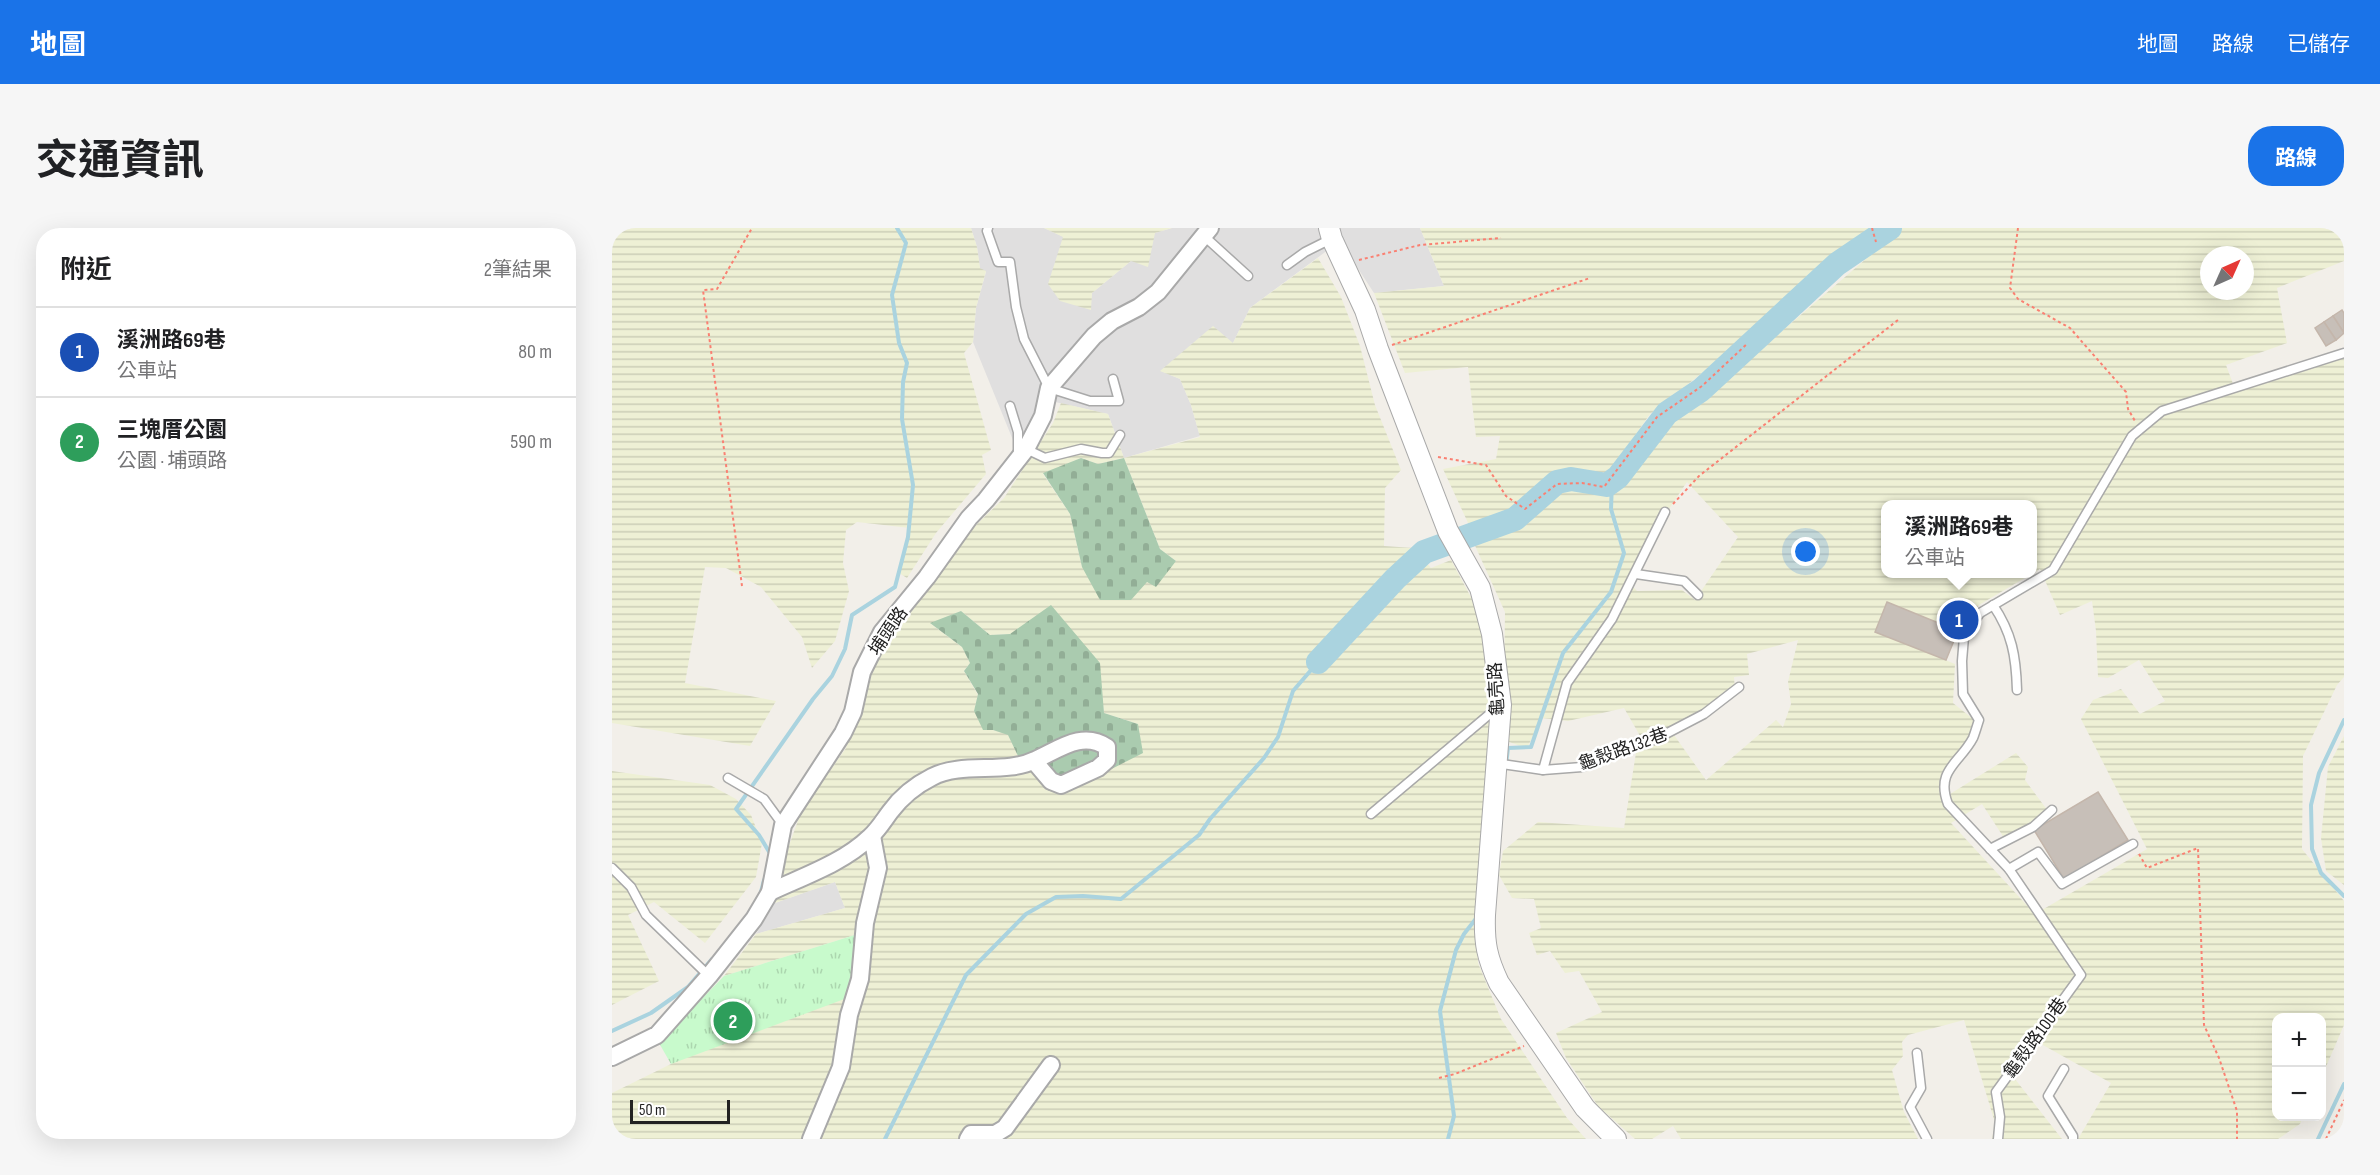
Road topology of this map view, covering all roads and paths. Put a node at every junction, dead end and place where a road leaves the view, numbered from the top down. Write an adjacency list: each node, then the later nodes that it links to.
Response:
1 (752, 228): 26 (path)
2 (988, 228): 18 (lane)
3 (1872, 228): 8 (path)
4 (2018, 228): 20 (path)
5 (1207, 232): 11 (lane); 18 (street, 埔頭路)
6 (1330, 233): 9 (street, 龜壳路); 10 (lane)
7 (1501, 238): 9 (path)
8 (1876, 242)
9 (1344, 263): 15 (street, 龜壳路)
10 (1287, 265)
11 (1248, 276)
12 (1590, 278): 15 (path)
13 (1898, 321): 24 (path)
14 (1748, 343): 23 (path)
15 (1378, 349): 23 (street, 龜壳路)
16 (2344, 353): 20 (lane)
17 (1113, 379): 18 (lane)
18 (1049, 388): 22 (street, 埔頭路)
19 (1010, 406): 22 (lane)
20 (2139, 428): 28 (lane)
21 (1120, 435): 22 (lane)
22 (1022, 454): 38 (street, 埔頭路)
23 (1421, 463): 31 (street, 龜壳路)
24 (1665, 512): 25 (lane)
25 (1636, 574): 27 (lane); 34 (lane)
26 (742, 586)
27 (1698, 595)
28 (1993, 605): 30 (lane); 41 (lane)
29 (1739, 687): 34 (lane, 龜殼路132巷)
30 (2017, 690)
31 (1500, 705): 33 (street, 龜壳路); 37 (lane)
32 (1034, 761): 39 (street)
33 (1495, 763): 34 (lane, 龜殼路132巷); 46 (street, 龜壳路)
34 (1544, 771)
35 (728, 778): 38 (lane)
36 (2052, 810): 41 (lane)
37 (1371, 814)
38 (783, 825): 44 (street, 埔頭路)
39 (872, 836): 44 (street); 53 (street)
40 (2133, 844): 43 (lane); 59 (path)
41 (1990, 849): 43 (lane)
42 (612, 868): 45 (lane)
43 (2009, 869): 57 (lane, 龜殼路100巷)
44 (770, 892): 45 (street, 埔頭路)
45 (709, 976): 48 (street, 埔頭路)
46 (1538, 1041): 51 (path); 55 (street, 龜壳路)
47 (1917, 1053): 56 (lane)
48 (612, 1057)
49 (1051, 1065): 54 (street)
50 (2064, 1070): 58 (lane)
51 (1438, 1078)
52 (2344, 1100): 60 (path)
53 (811, 1139)
54 (968, 1139)
55 (1616, 1139)
56 (1927, 1139)
57 (1998, 1139)
58 (2073, 1139)
59 (2237, 1139)
60 (2326, 1139)

